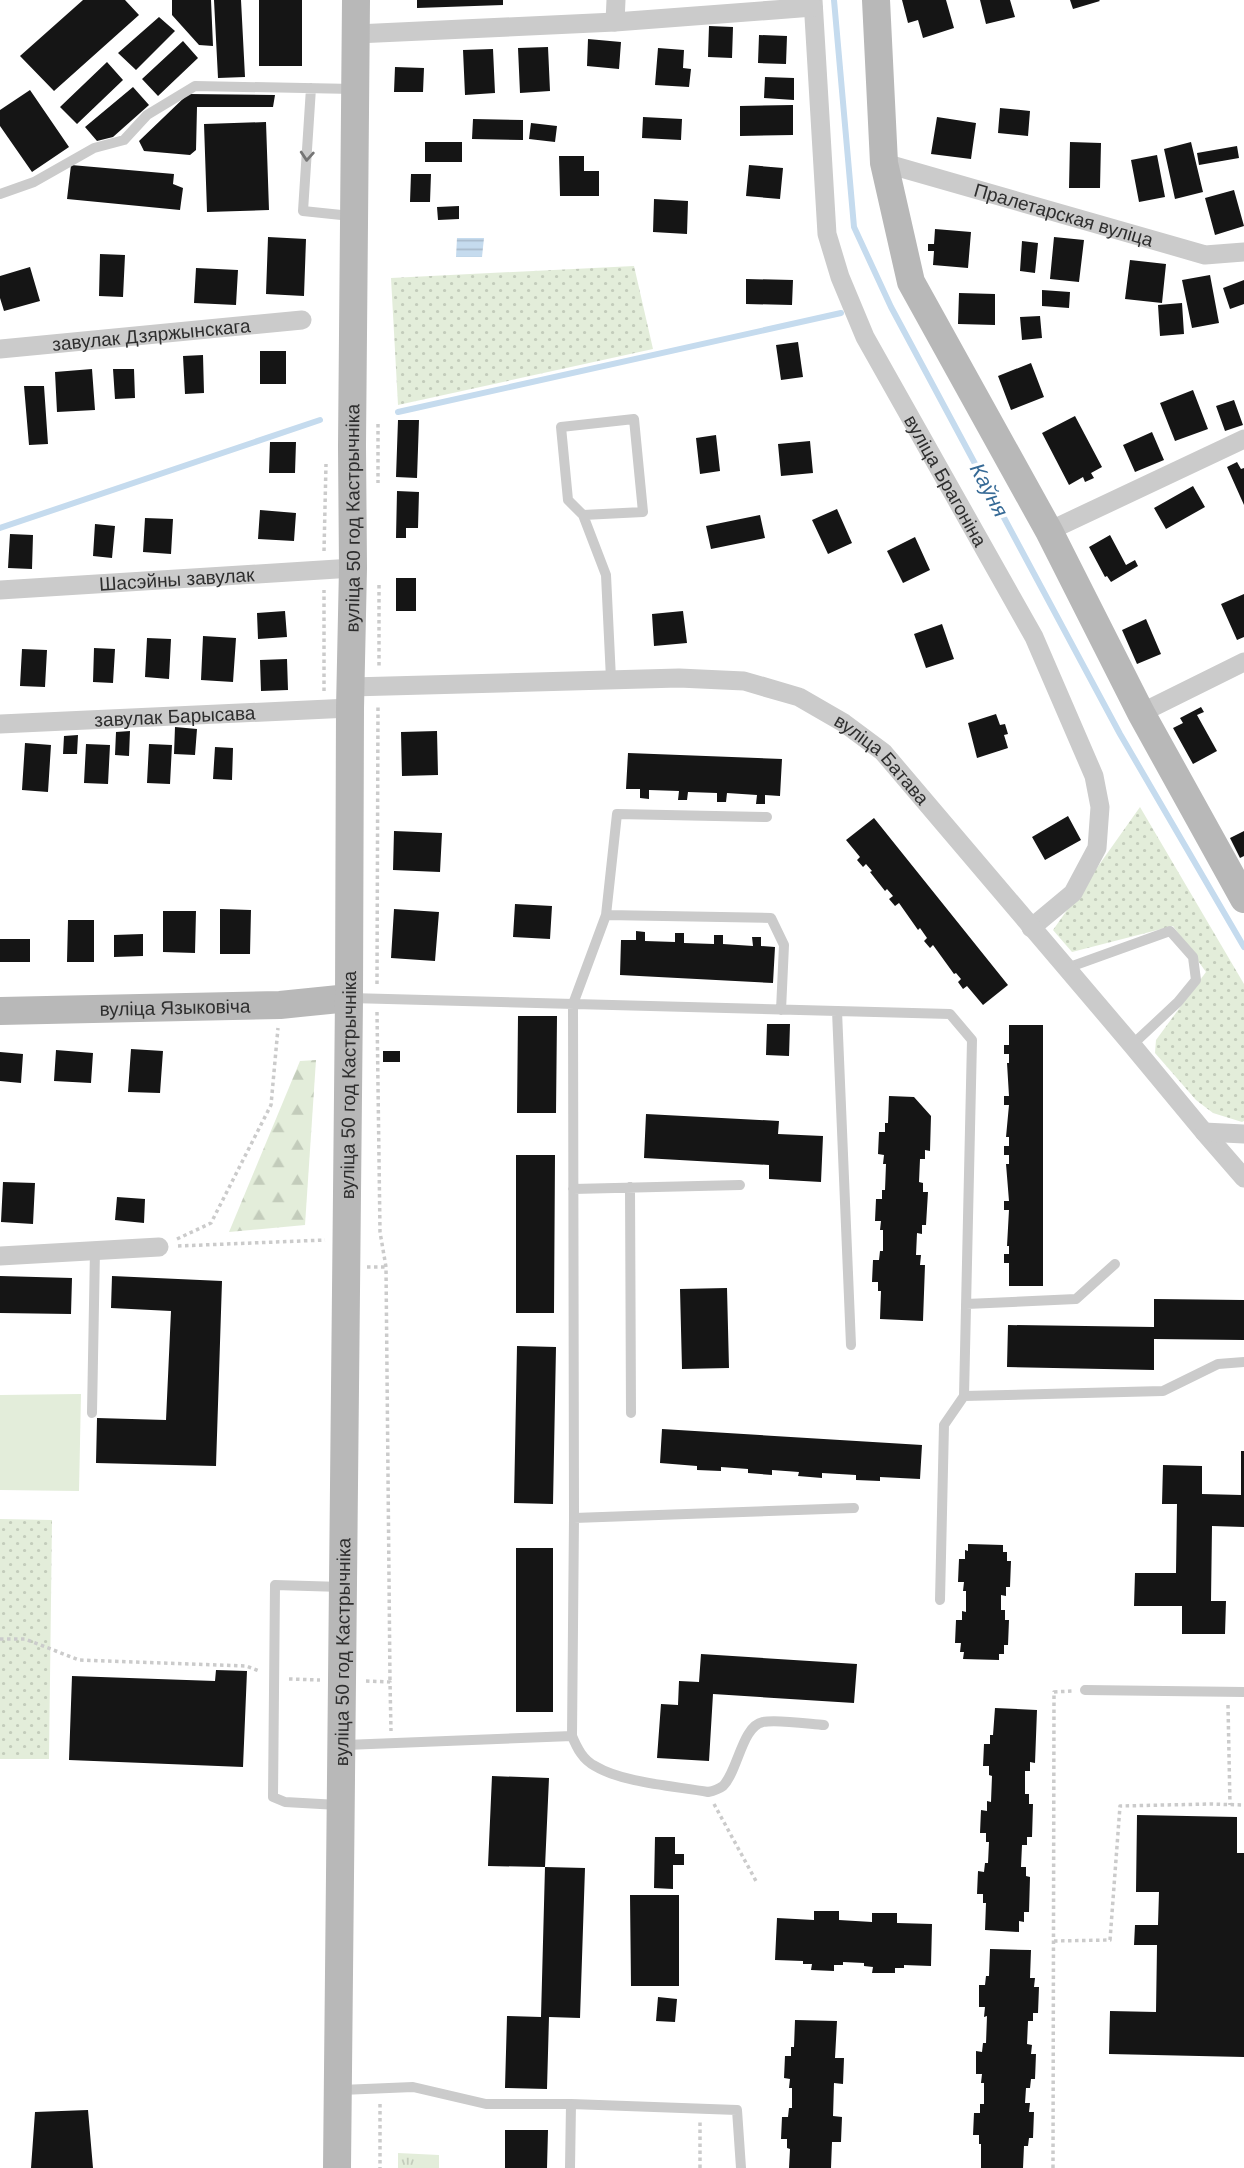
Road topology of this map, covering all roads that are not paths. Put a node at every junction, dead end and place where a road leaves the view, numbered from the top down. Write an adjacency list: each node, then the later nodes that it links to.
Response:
1 (356, 0): 6 (main road, вуліца 50 год Кастрычніка)
2 (616, 0): 5 (street)
3 (876, 0): 9 (main road)
4 (813, 4): 5 (street); 28 (street, вуліца Брагоніна)
5 (615, 22): 6 (street)
6 (356, 34): 8 (main road, вуліца 50 год Кастрычніка)
7 (311, 88): 8 (lane); 10 (lane); 11 (lane, one-way to 11)
8 (355, 89): 11 (main road, вуліца 50 год Кастрычніка)
9 (884, 163): 12 (street, Пралетарская вуліца); 17 (main road)
10 (0, 194)
11 (354, 216): 18 (main road, вуліца 50 год Кастрычніка)
12 (1244, 252)
13 (302, 320): 14 (street, завулак Дзяржынскага)
14 (0, 349)
15 (1244, 439): 17 (street)
16 (583, 516): 16 (lane); 21 (lane)
17 (1049, 531): 23 (main road)
18 (366, 570): 19 (street, Шасэйны завулак); 22 (main road, вуліца 50 год Кастрычніка)
19 (0, 590)
20 (1244, 662): 23 (street)
21 (611, 680): 22 (street, вуліца Батава); 28 (street, вуліца Батава)
22 (360, 694): 24 (street, завулак Барысава); 30 (main road, вуліца 50 год Кастрычніка)
23 (1142, 713): 26 (main road)
24 (0, 724)
25 (767, 817): 27 (lane)
26 (1244, 899)
27 (607, 915): 31 (lane); 32 (lane)
28 (1031, 928): 29 (street, вуліца Батава)
29 (1066, 968): 35 (street, вуліца Батава); 35 (lane)
30 (363, 998): 31 (lane); 33 (main road, вуліца Языковіча); 54 (main road, вуліца 50 год Кастрычніка)
31 (573, 1004): 32 (lane); 41 (lane)
32 (781, 1010): 34 (lane)
33 (0, 1011)
34 (837, 1011): 46 (lane); 47 (lane)
35 (1132, 1045): 36 (street, вуліца Батава)
36 (1204, 1132): 37 (street); 38 (street, вуліца Батава)
37 (1244, 1134)
38 (1244, 1178)
39 (740, 1185): 40 (lane)
40 (630, 1187): 41 (lane); 51 (lane)
41 (573, 1189): 53 (lane)
42 (159, 1247): 43 (street)
43 (95, 1251): 44 (street); 50 (lane)
44 (0, 1256)
45 (1115, 1264): 46 (lane)
46 (966, 1304): 49 (lane)
47 (851, 1345)
48 (1244, 1362): 49 (lane)
49 (964, 1396): 55 (lane)
50 (92, 1413)
51 (631, 1413)
52 (854, 1508): 53 (lane)
53 (574, 1518): 59 (lane)
54 (343, 1587): 60 (main road, вуліца 50 год Кастрычніка); 61 (lane)
55 (940, 1600)
56 (1085, 1690): 57 (lane)
57 (1244, 1692)
58 (824, 1725): 59 (lane)
59 (572, 1736): 60 (lane)
60 (341, 1745): 61 (main road, вуліца 50 год Кастрычніка)
61 (340, 1805): 62 (main road, вуліца 50 год Кастрычніка)
62 (337, 2090): 63 (lane); 64 (main road, вуліца 50 год Кастрычніка)
63 (571, 2104): 65 (lane); 66 (lane)
64 (337, 2168)
65 (570, 2168)
66 (741, 2168)

